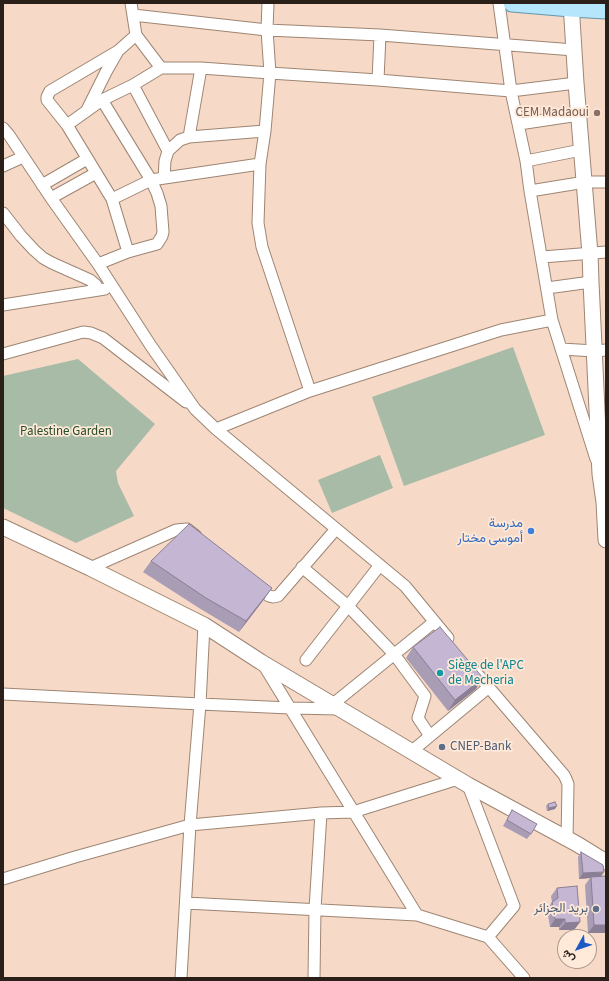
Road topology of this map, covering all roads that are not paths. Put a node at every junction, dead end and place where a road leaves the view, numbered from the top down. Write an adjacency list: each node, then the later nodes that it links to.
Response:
1 (131, 3): 7 (street)
2 (268, 3): 8 (street)
3 (499, 3): 11 (street)
4 (512, 3): 5 (main road)
5 (571, 6): 6 (main road); 12 (main road)
6 (606, 10)
7 (133, 15): 8 (street); 9 (street)
8 (267, 30): 10 (street); 16 (street)
9 (136, 35): 13 (street); 14 (street)
10 (380, 36): 11 (street); 17 (street)
11 (505, 45): 12 (street); 20 (street)
12 (574, 50): 18 (main road)
13 (118, 51): 22 (street); 25 (street)
14 (161, 68): 15 (street); 19 (street)
15 (201, 68): 16 (street); 28 (street)
16 (270, 73): 17 (street); 27 (street)
17 (378, 80): 20 (street)
18 (576, 83): 20 (street); 23 (main road)
19 (133, 85): 21 (street); 30 (street)
20 (511, 91): 24 (street)
21 (102, 100): 22 (street); 38 (street)
22 (87, 110): 25 (street)
23 (579, 115): 24 (street); 29 (main road)
24 (519, 124): 33 (street)
25 (66, 125): 32 (street)
26 (3, 128): 31 (street)
27 (265, 131): 28 (street); 34 (street)
28 (188, 137): 30 (street)
29 (581, 150): 33 (street); 39 (main road)
30 (168, 151): 37 (street)
31 (23, 157): 35 (street); 41 (street)
32 (87, 159): 36 (street); 41 (street)
33 (526, 160): 42 (street)
34 (260, 164): 37 (street); 60 (street)
35 (3, 166)
36 (96, 173): 43 (street); 44 (street)
37 (164, 178): 38 (street)
38 (151, 180): 44 (street); 46 (street)
39 (585, 182): 40 (street); 42 (street); 48 (main road)
40 (606, 182)
41 (42, 185): 43 (street)
42 (530, 190): 49 (street)
43 (51, 198): 50 (street)
44 (112, 199): 46 (street)
45 (3, 213): 54 (street)
46 (128, 252): 50 (street)
47 (606, 252): 48 (street)
48 (590, 254): 49 (street); 51 (main road)
49 (542, 257): 53 (street)
50 (98, 264): 52 (street)
51 (591, 282): 53 (street); 58 (main road)
52 (113, 288): 54 (street); 61 (street)
53 (547, 288): 56 (street)
54 (98, 290): 55 (street)
55 (3, 305)
56 (552, 320): 57 (street); 60 (street)
57 (561, 349): 58 (street); 63 (street)
58 (600, 351): 63 (main road)
59 (3, 354): 61 (street)
60 (310, 391): 62 (street)
61 (195, 409): 62 (street)
62 (216, 429): 66 (street)
63 (600, 474): 64 (main road)
64 (605, 502): 67 (main road)
65 (3, 527): 71 (main road)
66 (336, 529): 69 (street); 70 (street)
67 (606, 540)
68 (205, 544): 71 (street)
69 (380, 565): 73 (street); 74 (street)
70 (302, 567): 72 (street); 73 (street)
71 (90, 568): 75 (main road)
72 (247, 579)
73 (348, 606): 77 (street); 78 (street)
74 (434, 622): 76 (street); 77 (street)
75 (204, 625): 79 (main road); 83 (street)
76 (454, 646)
77 (394, 654): 84 (street); 86 (street)
78 (306, 660)
79 (261, 662): 84 (main road); 85 (street)
80 (469, 664): 81 (street)
81 (489, 687): 86 (street); 92 (street)
82 (3, 694): 83 (street)
83 (200, 704): 85 (street); 91 (street)
84 (336, 707): 85 (street); 87 (main road)
85 (290, 708): 89 (street)
86 (430, 736): 87 (street)
87 (412, 751): 88 (main road)
88 (463, 782): 89 (street); 92 (main road); 99 (street)
89 (353, 812): 90 (street); 98 (street)
90 (321, 813): 91 (street); 97 (street)
91 (190, 825): 95 (street); 96 (street)
92 (572, 842): 93 (main road); 94 (main road)
93 (606, 850)
94 (606, 862)
95 (3, 880)
96 (186, 903): 97 (street); 100 (street)
97 (315, 909): 98 (street); 101 (street)
98 (417, 915): 99 (street)
99 (488, 937): 102 (street)
100 (181, 978)
101 (314, 978)
102 (524, 978)

